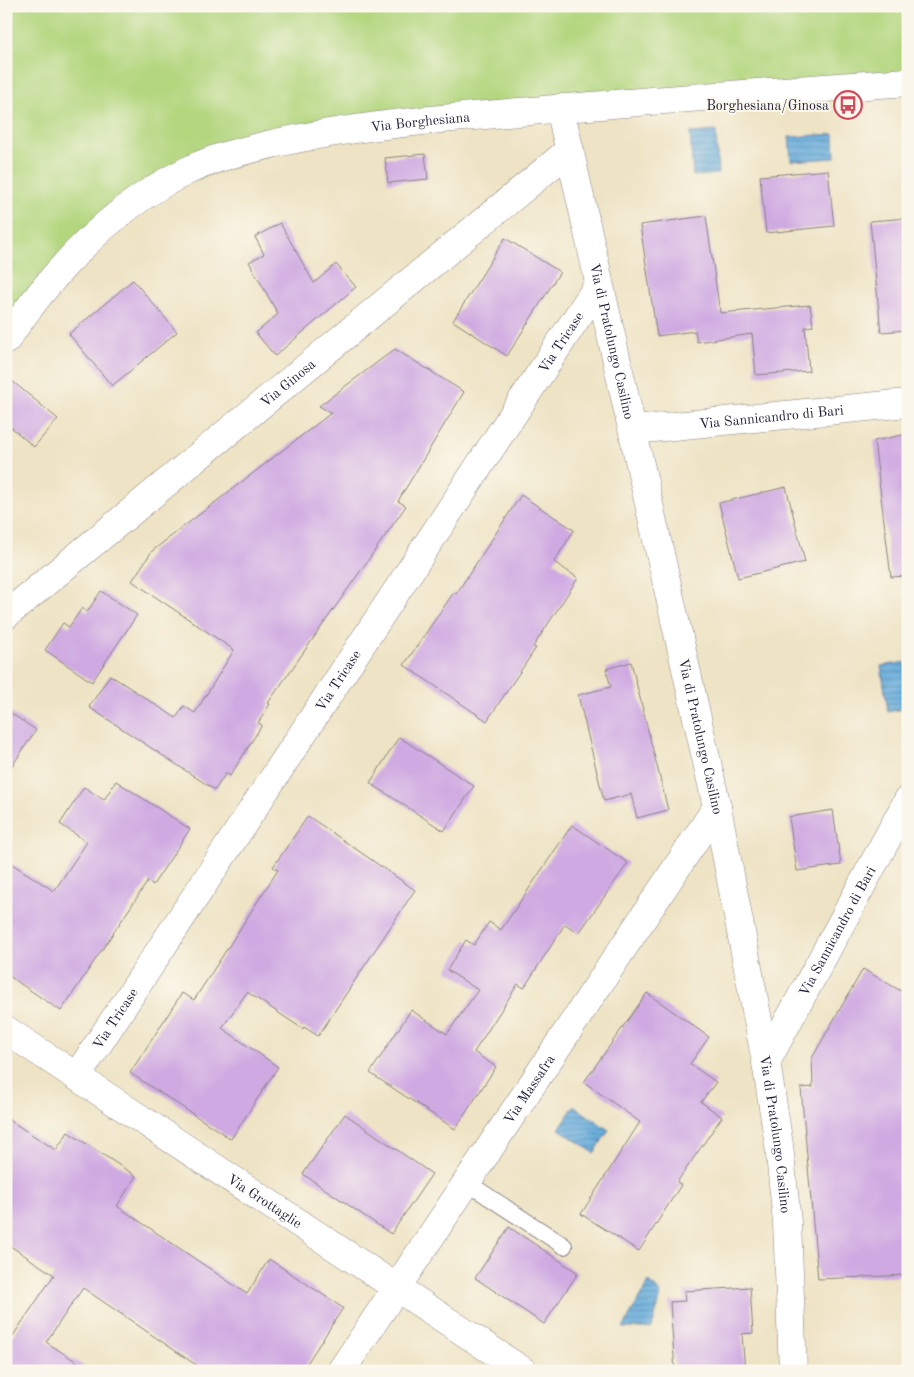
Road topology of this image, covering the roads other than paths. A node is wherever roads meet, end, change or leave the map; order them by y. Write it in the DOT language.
graph roads {
  1 [pos="908,82"];
  2 [pos="560,108"];
  3 [pos="570,150"];
  4 [pos="599,284"];
  5 [pos="6,340"];
  6 [pos="908,403"];
  7 [pos="633,430"];
  8 [pos="6,615"];
  9 [pos="908,800"];
  10 [pos="716,807"];
  11 [pos="6,1030"];
  12 [pos="766,1062"];
  13 [pos="76,1076"];
  14 [pos="466,1182"];
  15 [pos="564,1246"];
  16 [pos="397,1286"];
  17 [pos="341,1371"];
  18 [pos="523,1371"];
  19 [pos="793,1371"];
  1 -- 2 [label="street, Via Borghesiana"];
  2 -- 3 [label="street, Via di Pratolungo Casilino"];
  2 -- 5 [label="street, Via Borghesiana"];
  3 -- 4 [label="street, Via di Pratolungo Casilino"];
  3 -- 8 [label="street, Via Ginosa"];
  4 -- 7 [label="street, Via di Pratolungo Casilino"];
  4 -- 13 [label="street, Via Tricase"];
  6 -- 7 [label="street, Via Sannicandro di Bari"];
  7 -- 10 [label="street, Via di Pratolungo Casilino"];
  9 -- 12 [label="street, Via Sannicandro di Bari"];
  10 -- 12 [label="street, Via di Pratolungo Casilino"];
  10 -- 14 [label="street, Via Massafra"];
  11 -- 13 [label="street, Via Grottaglie"];
  12 -- 19 [label="street, Via di Pratolungo Casilino"];
  13 -- 16 [label="street, Via Grottaglie"];
  14 -- 15 [label="lane"];
  14 -- 16 [label="street, Via Massafra"];
  16 -- 17 [label="street, Via Massafra"];
  16 -- 18 [label="street, Via Grottaglie"];
}
